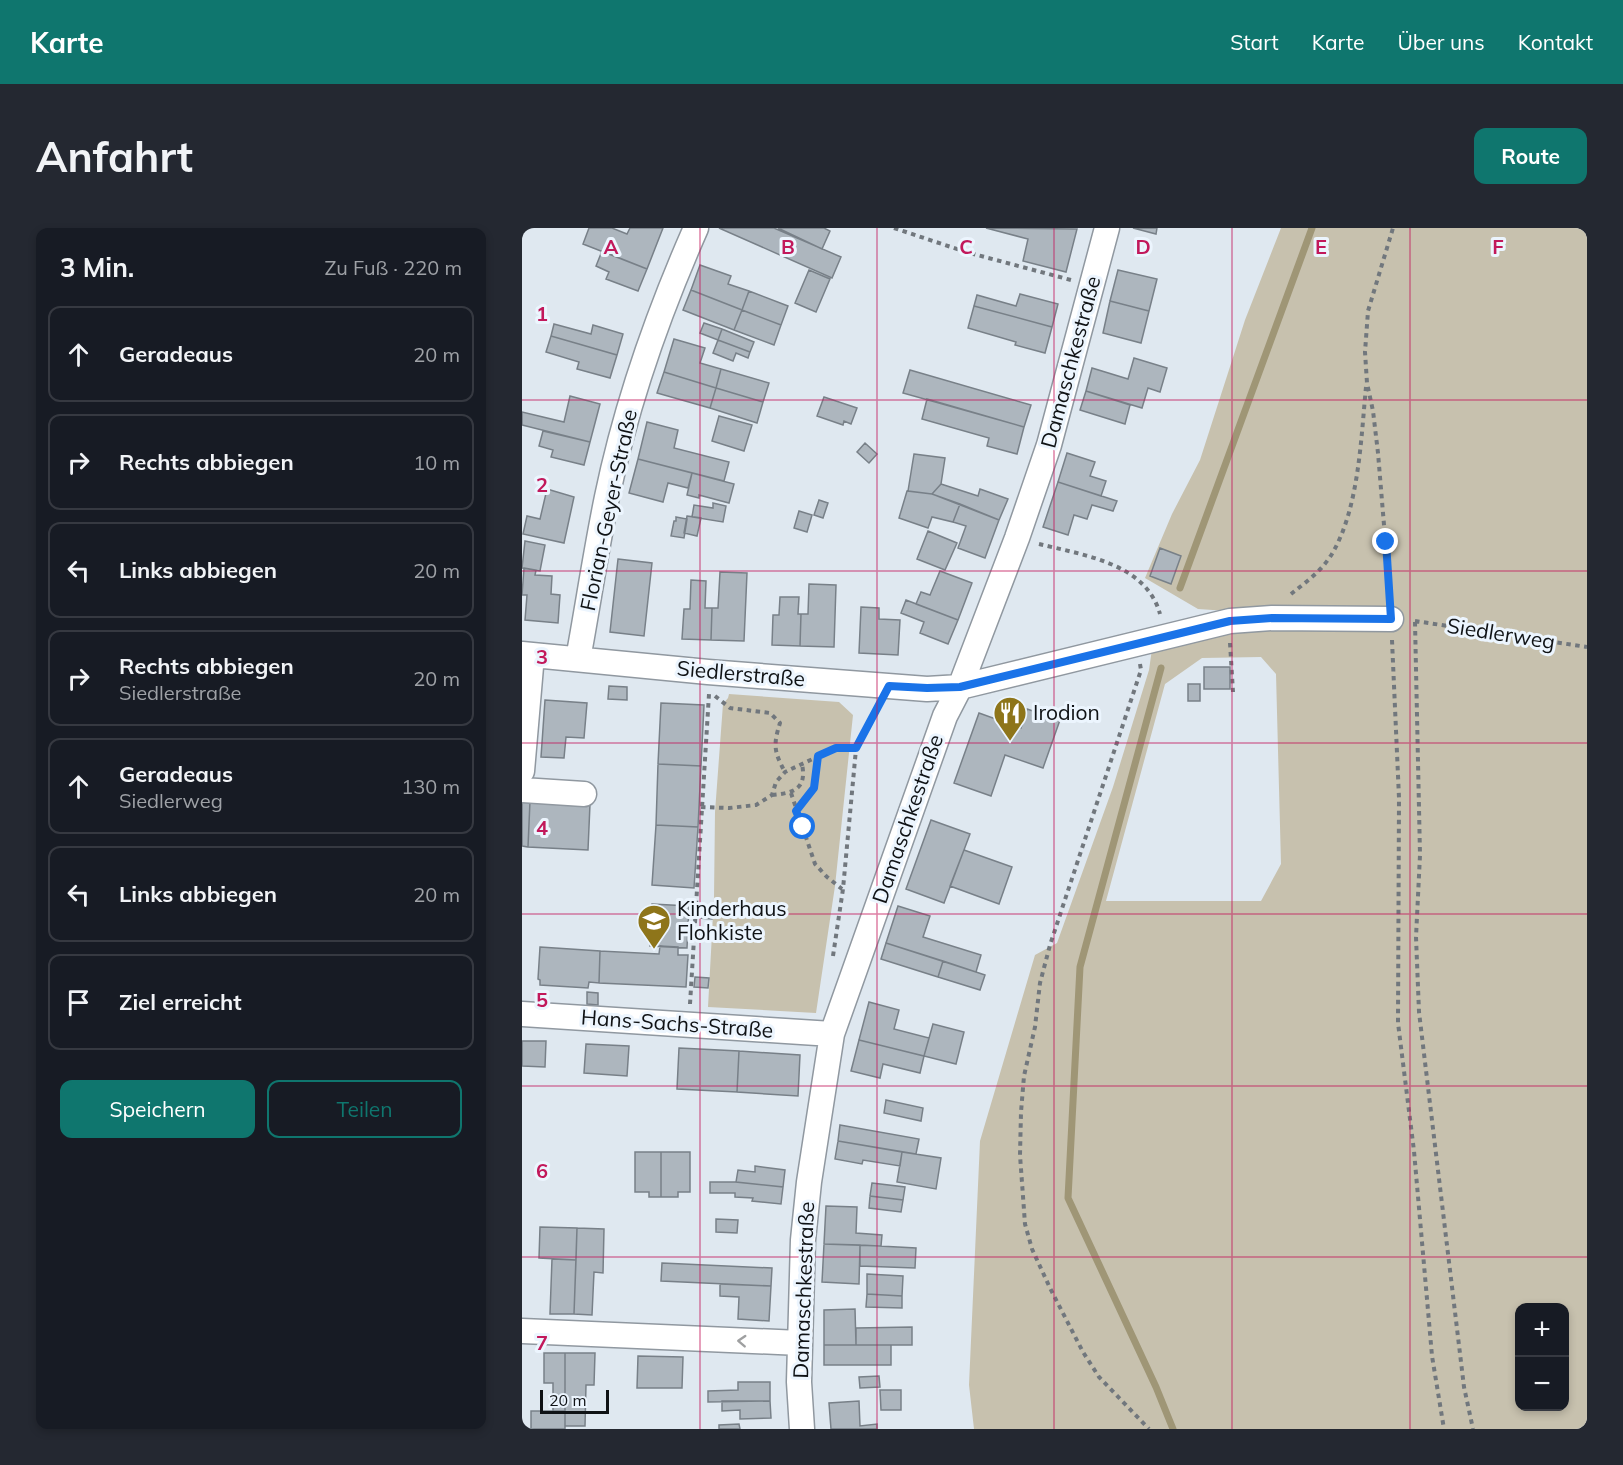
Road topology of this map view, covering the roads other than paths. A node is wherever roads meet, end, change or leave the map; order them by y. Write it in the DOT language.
graph roads {
  1 [pos="696,228"];
  2 [pos="1107,228"];
  3 [pos="1391,619"];
  4 [pos="527,654"];
  5 [pos="578,659"];
  6 [pos="960,687"];
  7 [pos="522,771"];
  8 [pos="522,790"];
  9 [pos="584,794"];
  10 [pos="522,1014"];
  11 [pos="832,1034"];
  12 [pos="522,1331"];
  13 [pos="800,1343"];
  14 [pos="802,1429"];
  1 -- 5 [label="street, Florian-Geyer-Straße"];
  2 -- 6 [label="street, Damaschkestraße"];
  3 -- 6 [label="street"];
  4 -- 5 [label="street, Siedlerstraße"];
  4 -- 7 [label="street"];
  5 -- 6 [label="street, Siedlerstraße"];
  6 -- 11 [label="street, Damaschkestraße"];
  8 -- 9 [label="street"];
  10 -- 11 [label="street, Hans-Sachs-Straße"];
  11 -- 13 [label="street, Damaschkestraße"];
  13 -- 12 [label="street, one-way"];
  13 -- 14 [label="street, Damaschkestraße"];
}
